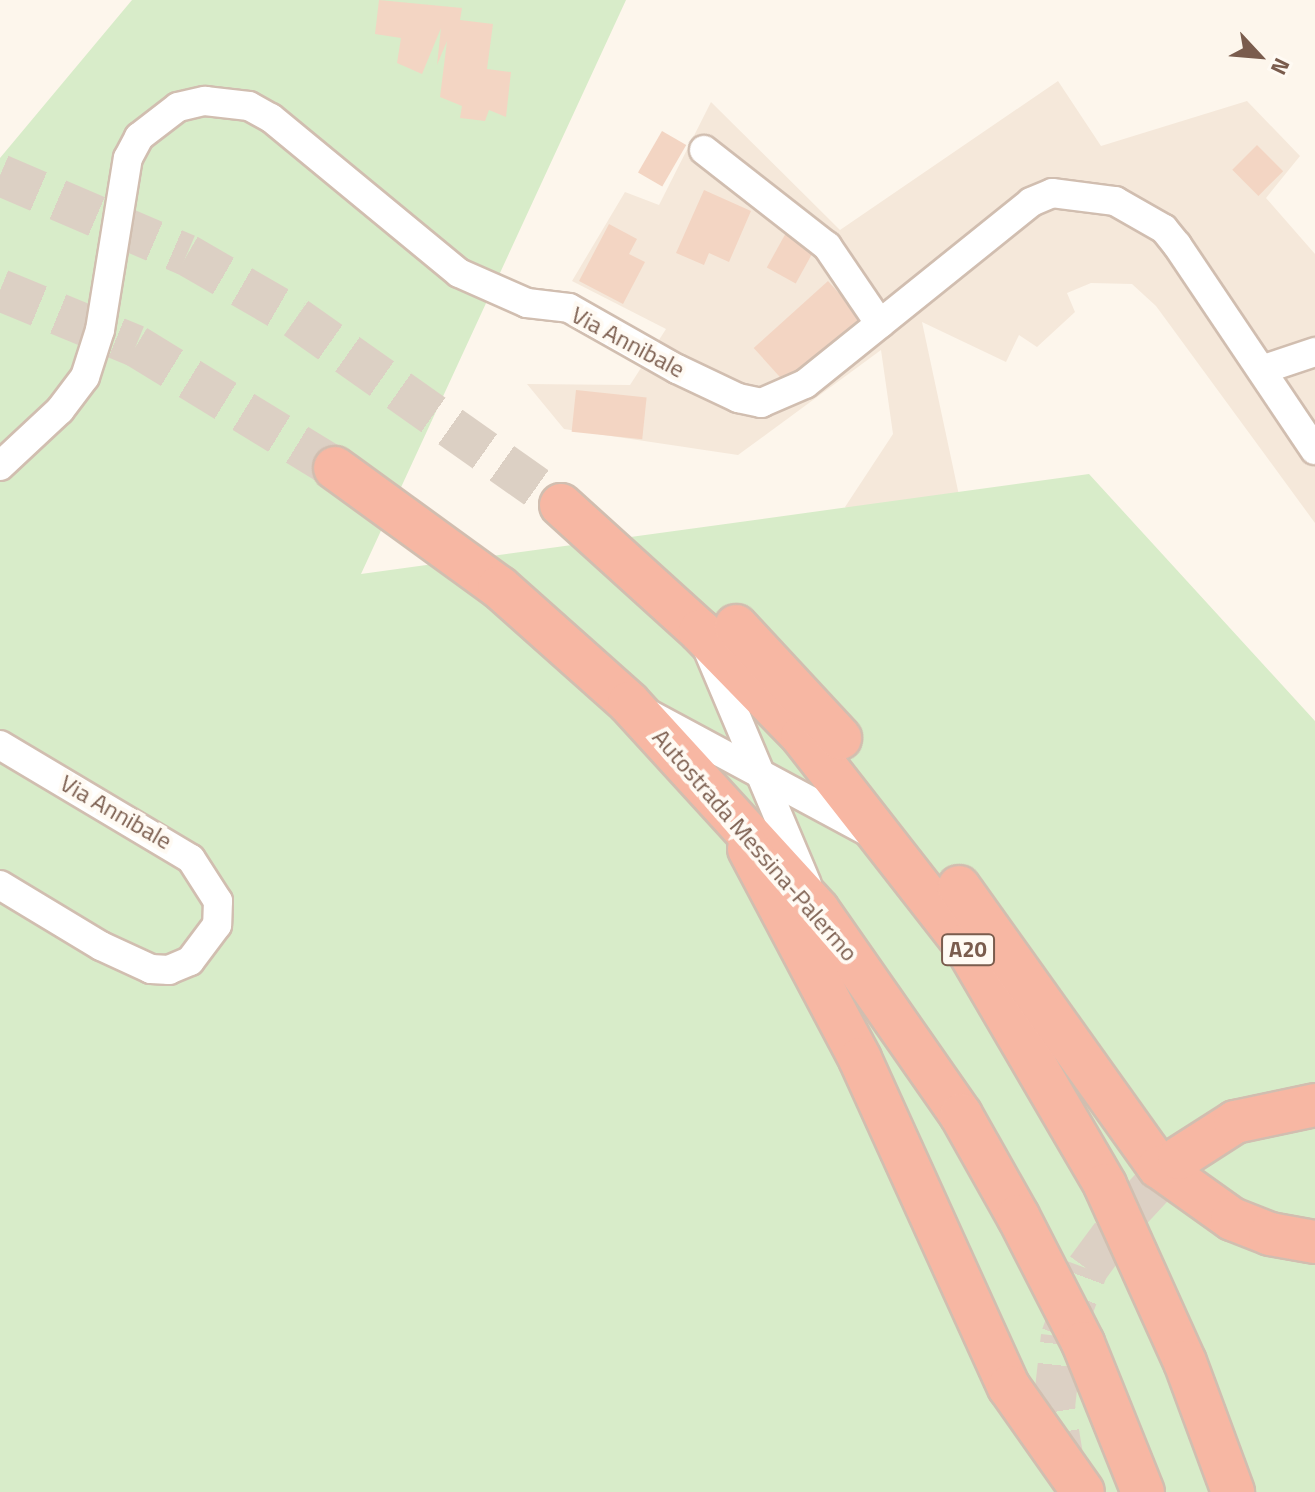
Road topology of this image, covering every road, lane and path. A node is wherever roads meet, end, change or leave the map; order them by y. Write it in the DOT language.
graph roads {
  1 [pos="704,150"];
  2 [pos="880,324"];
  3 [pos="1315,352"];
  4 [pos="1264,369"];
  5 [pos="1315,450"];
  6 [pos="0,466"];
  7 [pos="335,468"];
  8 [pos="700,631"];
  9 [pos="629,703"];
  10 [pos="0,745"];
  11 [pos="760,774"];
  12 [pos="732,812"];
  13 [pos="890,844"];
  14 [pos="0,885"];
  15 [pos="818,910"];
  16 [pos="1315,1105"];
  17 [pos="1179,1158"];
  18 [pos="1315,1242"];
  19 [pos="1083,1492"];
  20 [pos="1143,1492"];
  21 [pos="1233,1492"];
  1 -- 2 [label="street"];
  2 -- 4 [label="street, Via Annibale"];
  2 -- 6 [label="street, Via Annibale"];
  3 -- 4 [label="street"];
  4 -- 5 [label="street, Via Annibale"];
  7 -- 9 [label="highway, Autostrada Messina-Palermo"];
  8 -- 11 [label="street"];
  8 -- 13 [label="highway, A20"];
  8 -- 18 [label="highway, A20"];
  9 -- 11 [label="street"];
  9 -- 12 [label="highway, Autostrada Messina-Palermo"];
  10 -- 14 [label="street, Via Annibale"];
  11 -- 13 [label="street"];
  11 -- 15 [label="street"];
  12 -- 15 [label="highway, Autostrada Messina-Palermo"];
  12 -- 19 [label="highway"];
  13 -- 21 [label="highway, A20"];
  15 -- 20 [label="highway, Autostrada Messina-Palermo"];
  16 -- 17 [label="highway"];
}
